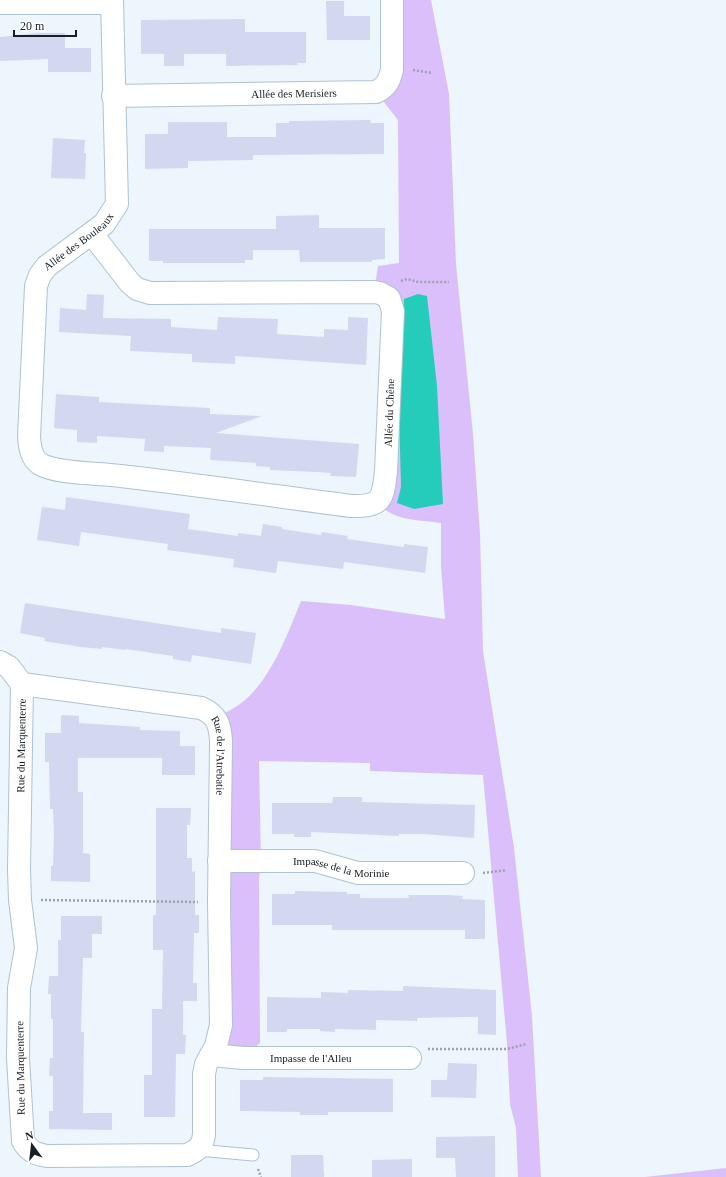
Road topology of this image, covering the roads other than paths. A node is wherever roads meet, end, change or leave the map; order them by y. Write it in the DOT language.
graph roads {
  1 [pos="392,0"];
  2 [pos="112,1"];
  3 [pos="0,3"];
  4 [pos="113,96"];
  5 [pos="92,234"];
  6 [pos="33,457"];
  7 [pos="0,662"];
  8 [pos="22,684"];
  9 [pos="219,861"];
  10 [pos="463,873"];
  11 [pos="211,1056"];
  12 [pos="9,1058"];
  13 [pos="410,1059"];
  14 [pos="198,1150"];
  15 [pos="253,1155"];
  1 -- 4 [label="street, Allée des Merisiers"];
  2 -- 3 [label="street"];
  2 -- 4 [label="street, Allée des Bouleaux"];
  4 -- 5 [label="street, Allée des Bouleaux"];
  5 -- 6 [label="street, Allée des Bouleaux"];
  5 -- 6 [label="street, Allée du Chêne"];
  7 -- 8 [label="street"];
  8 -- 9 [label="street, Rue de l'Atrebatie"];
  8 -- 12 [label="street, Rue du Marquenterre"];
  9 -- 10 [label="street, Impasse de la Morinie"];
  9 -- 11 [label="street, Rue de l'Atrebatie"];
  11 -- 13 [label="street, Impasse de l'Alleu"];
  11 -- 14 [label="street"];
  12 -- 14 [label="street, Rue du Marquenterre"];
  14 -- 15 [label="lane"];
}
